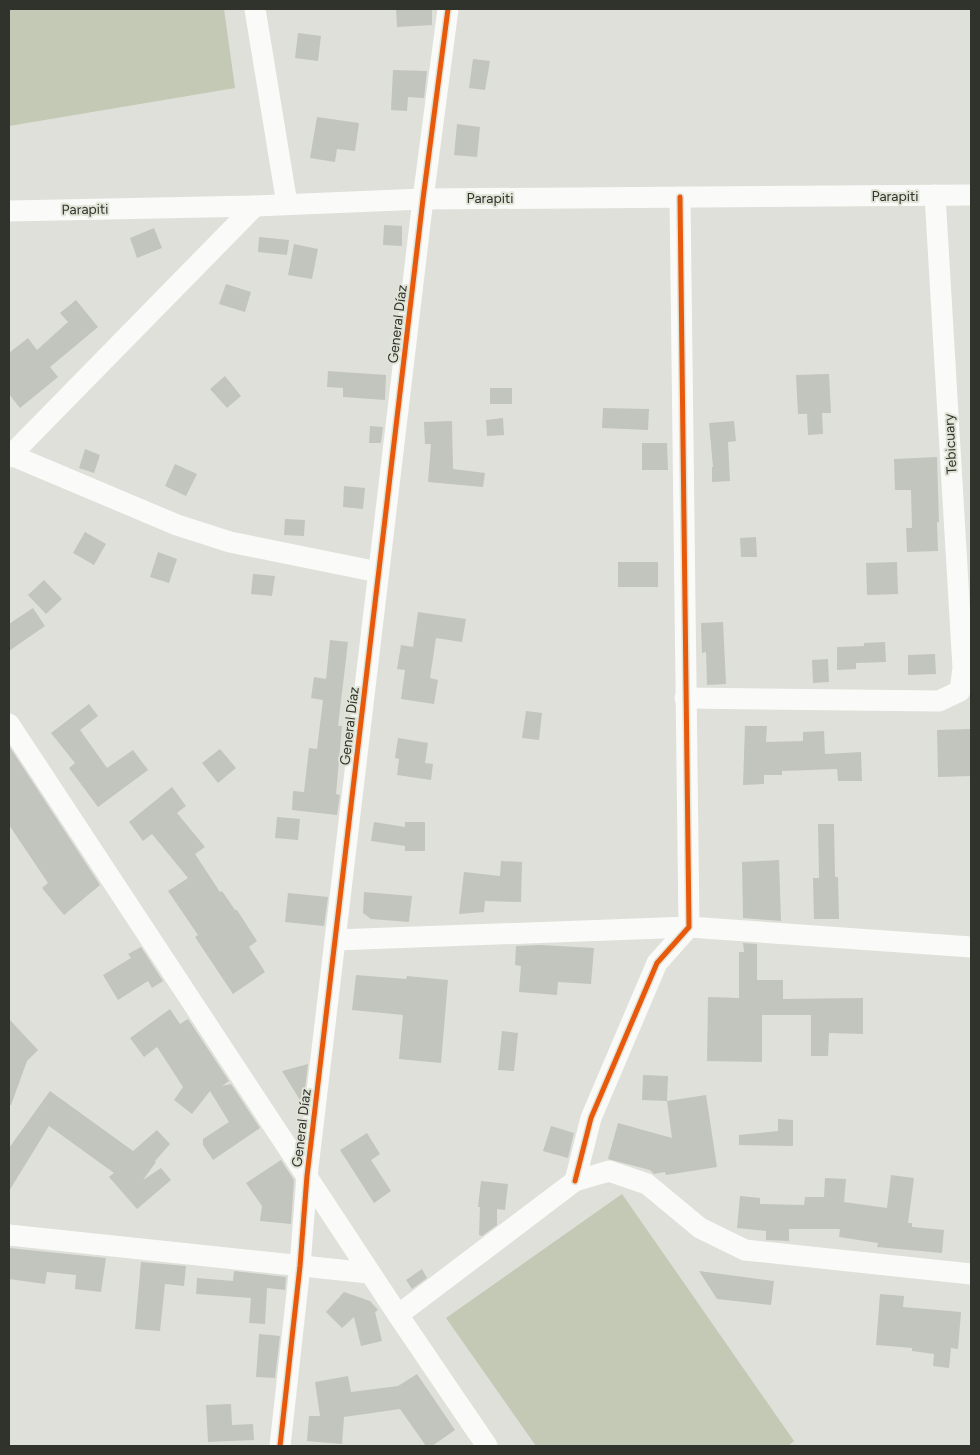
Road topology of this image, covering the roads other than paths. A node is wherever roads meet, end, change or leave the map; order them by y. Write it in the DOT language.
graph roads {
  1 [pos="255,9"];
  2 [pos="448,9"];
  3 [pos="971,195"];
  4 [pos="935,196"];
  5 [pos="680,197"];
  6 [pos="423,198"];
  7 [pos="286,204"];
  8 [pos="255,206"];
  9 [pos="9,211"];
  10 [pos="10,456"];
  11 [pos="378,572"];
  12 [pos="685,698"];
  13 [pos="9,724"];
  14 [pos="688,926"];
  15 [pos="335,940"];
  16 [pos="971,947"];
  17 [pos="307,1176"];
  18 [pos="575,1180"];
  19 [pos="9,1235"];
  20 [pos="300,1266"];
  21 [pos="369,1273"];
  22 [pos="971,1274"];
  23 [pos="398,1315"];
  24 [pos="280,1446"];
  25 [pos="487,1446"];
  1 -- 7 [label="street"];
  2 -- 6 [label="street, General Díaz"];
  3 -- 4 [label="street, Parapiti"];
  4 -- 5 [label="street, Parapiti"];
  4 -- 12 [label="street, Tebicuary"];
  5 -- 6 [label="street, Parapiti"];
  5 -- 12 [label="street"];
  6 -- 7 [label="street, Parapiti"];
  6 -- 11 [label="street, General Díaz"];
  7 -- 8 [label="street, Parapiti"];
  8 -- 9 [label="street, Parapiti"];
  8 -- 10 [label="street"];
  10 -- 11 [label="street"];
  11 -- 15 [label="street, General Díaz"];
  12 -- 14 [label="street"];
  13 -- 17 [label="street"];
  14 -- 15 [label="street"];
  14 -- 16 [label="street"];
  14 -- 18 [label="street"];
  15 -- 17 [label="street, General Díaz"];
  17 -- 20 [label="street, General Díaz"];
  17 -- 21 [label="street"];
  18 -- 22 [label="street"];
  18 -- 23 [label="street"];
  19 -- 20 [label="street"];
  20 -- 21 [label="street"];
  20 -- 24 [label="street, General Díaz"];
  21 -- 23 [label="street"];
  23 -- 25 [label="street"];
}
